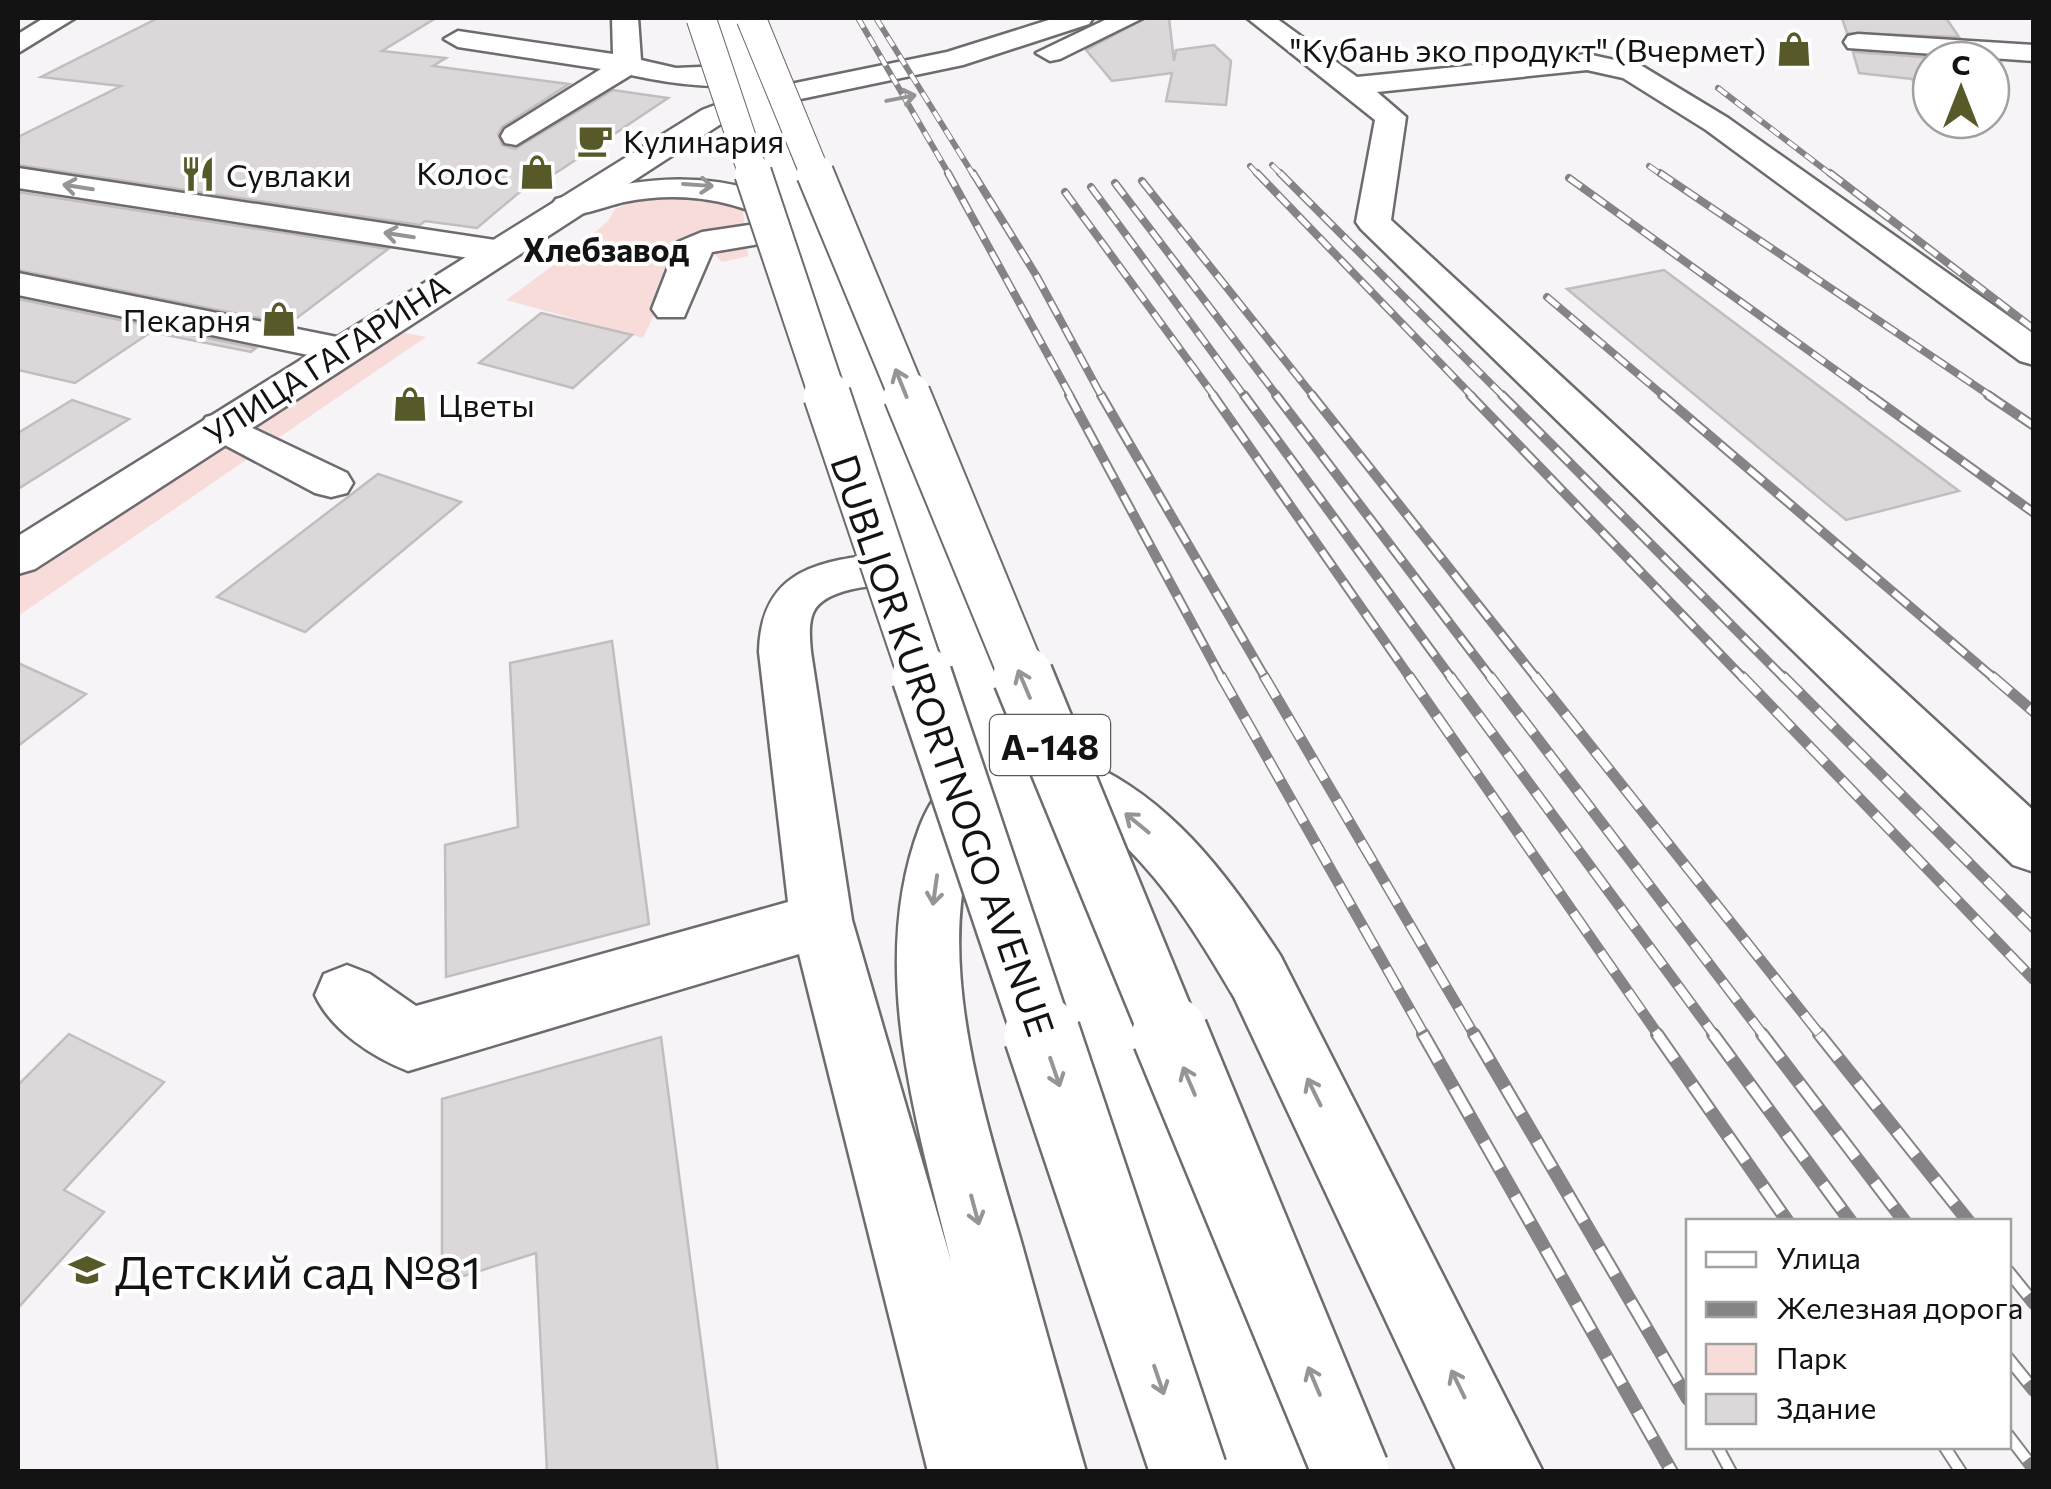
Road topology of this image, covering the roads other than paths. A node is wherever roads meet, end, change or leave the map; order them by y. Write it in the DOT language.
graph roads {
  1 [pos="62,18"];
  2 [pos="624,18"];
  3 [pos="701,18"];
  4 [pos="728,18"];
  5 [pos="751,18"];
  6 [pos="1080,18"];
  7 [pos="1130,18"];
  8 [pos="1260,18"];
  9 [pos="458,39"];
  10 [pos="1858,42"];
  11 [pos="18,45"];
  12 [pos="2034,53"];
  13 [pos="627,65"];
  14 [pos="1355,86"];
  15 [pos="756,100"];
  16 [pos="516,136"];
  17 [pos="18,178"];
  18 [pos="568,206"];
  19 [pos="800,222"];
  20 [pos="495,250"];
  21 [pos="18,284"];
  22 [pos="671,308"];
  23 [pos="342,350"];
  24 [pos="2034,353"];
  25 [pos="221,426"];
  26 [pos="331,482"];
  27 [pos="18,558"];
  28 [pos="933,563"];
  29 [pos="995,738"];
  30 [pos="2034,848"];
  31 [pos="821,920"];
  32 [pos="348,994"];
  33 [pos="970,1472"];
  34 [pos="1044,1472"];
  35 [pos="1190,1472"];
  36 [pos="1266,1472"];
  37 [pos="1351,1472"];
  38 [pos="1500,1472"];
  1 -- 11 [label="main road"];
  2 -- 13 [label="main road"];
  3 -- 35 [label="main road, DUBLJOR KURORTNOGO AVENUE / А-148, one-way, bridge"];
  4 -- 15 [label="main road"];
  37 -- 5 [label="main road, А-148, one-way, bridge"];
  6 -- 15 [label="main road"];
  15 -- 7 [label="main road, one-way"];
  8 -- 14 [label="main road"];
  9 -- 13 [label="main road"];
  10 -- 12 [label="main road"];
  13 -- 15 [label="main road"];
  13 -- 16 [label="main road"];
  14 -- 24 [label="main road"];
  14 -- 30 [label="main road"];
  15 -- 18 [label="main road, УЛИЦА ГАГАРИНА"];
  15 -- 19 [label="main road"];
  20 -- 17 [label="main road, one-way"];
  18 -- 19 [label="main road, one-way"];
  18 -- 20 [label="main road, УЛИЦА ГАГАРИНА"];
  19 -- 22 [label="main road"];
  19 -- 28 [label="main road"];
  20 -- 23 [label="main road, УЛИЦА ГАГАРИНА"];
  21 -- 23 [label="main road"];
  23 -- 25 [label="main road, УЛИЦА ГАГАРИНА"];
  25 -- 26 [label="main road"];
  25 -- 27 [label="main road, УЛИЦА ГАГАРИНА"];
  28 -- 29 [label="main road"];
  28 -- 31 [label="main road"];
  29 -- 34 [label="main road, А-148, one-way"];
  29 -- 36 [label="main road"];
  38 -- 29 [label="main road, А-148, one-way"];
  31 -- 32 [label="main road"];
  31 -- 33 [label="main road"];
}
